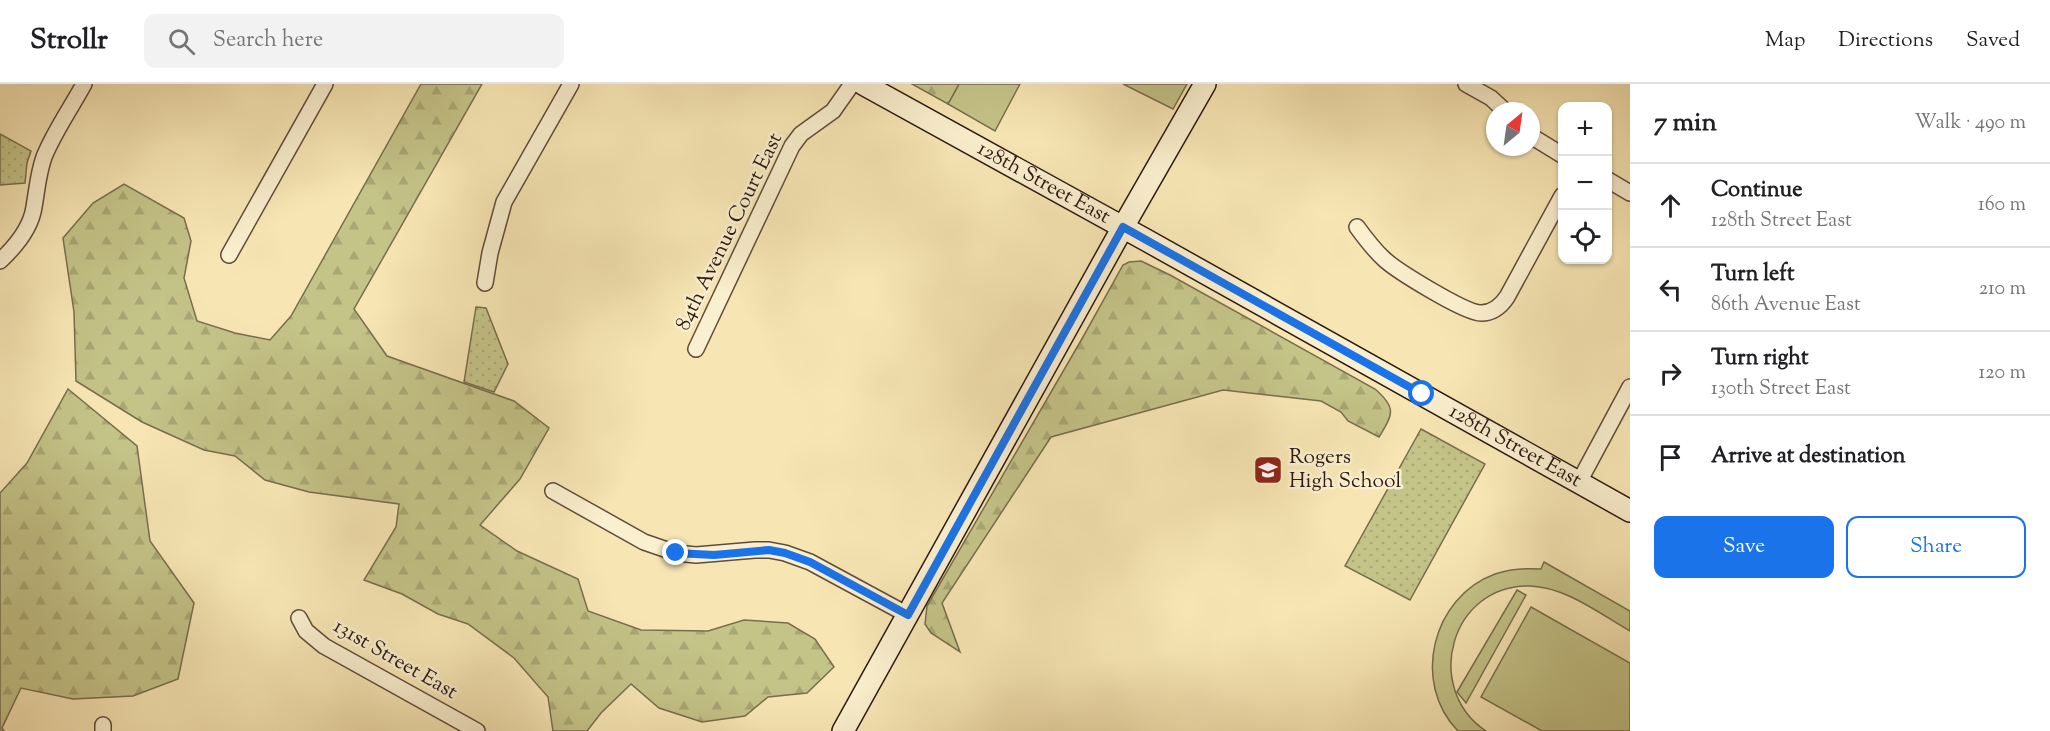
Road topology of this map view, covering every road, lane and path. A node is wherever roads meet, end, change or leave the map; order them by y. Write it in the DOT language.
graph roads {
  1 [pos="84,84"];
  2 [pos="325,84"];
  3 [pos="571,84"];
  4 [pos="852,84"];
  5 [pos="863,84"];
  6 [pos="1205,84"];
  7 [pos="1466,84"];
  8 [pos="1495,102"];
  9 [pos="1540,141"];
  10 [pos="1558,152"];
  11 [pos="1612,182"];
  12 [pos="1630,193"];
  13 [pos="1558,205"];
  14 [pos="1357,226"];
  15 [pos="1123,227"];
  16 [pos="229,255"];
  17 [pos="0,261"];
  18 [pos="485,283"];
  19 [pos="696,349"];
  20 [pos="1630,387"];
  21 [pos="1579,482"];
  22 [pos="553,492"];
  23 [pos="1630,511"];
  24 [pos="908,615"];
  25 [pos="299,618"];
  26 [pos="477,731"];
  27 [pos="843,731"];
  1 -- 17 [label="street"];
  2 -- 16 [label="street"];
  3 -- 18 [label="street"];
  4 -- 19 [label="street, 84th Avenue Court East"];
  5 -- 15 [label="street, 128th Street East"];
  6 -- 15 [label="street"];
  7 -- 8 [label="street"];
  9 -- 10 [label="street"];
  11 -- 12 [label="street"];
  13 -- 14 [label="street"];
  15 -- 21 [label="street, 128th Street East"];
  15 -- 24 [label="street"];
  20 -- 21 [label="street"];
  21 -- 23 [label="street, 128th Street East"];
  22 -- 24 [label="street"];
  24 -- 27 [label="street"];
  25 -- 26 [label="street, 131st Street East"];
}
